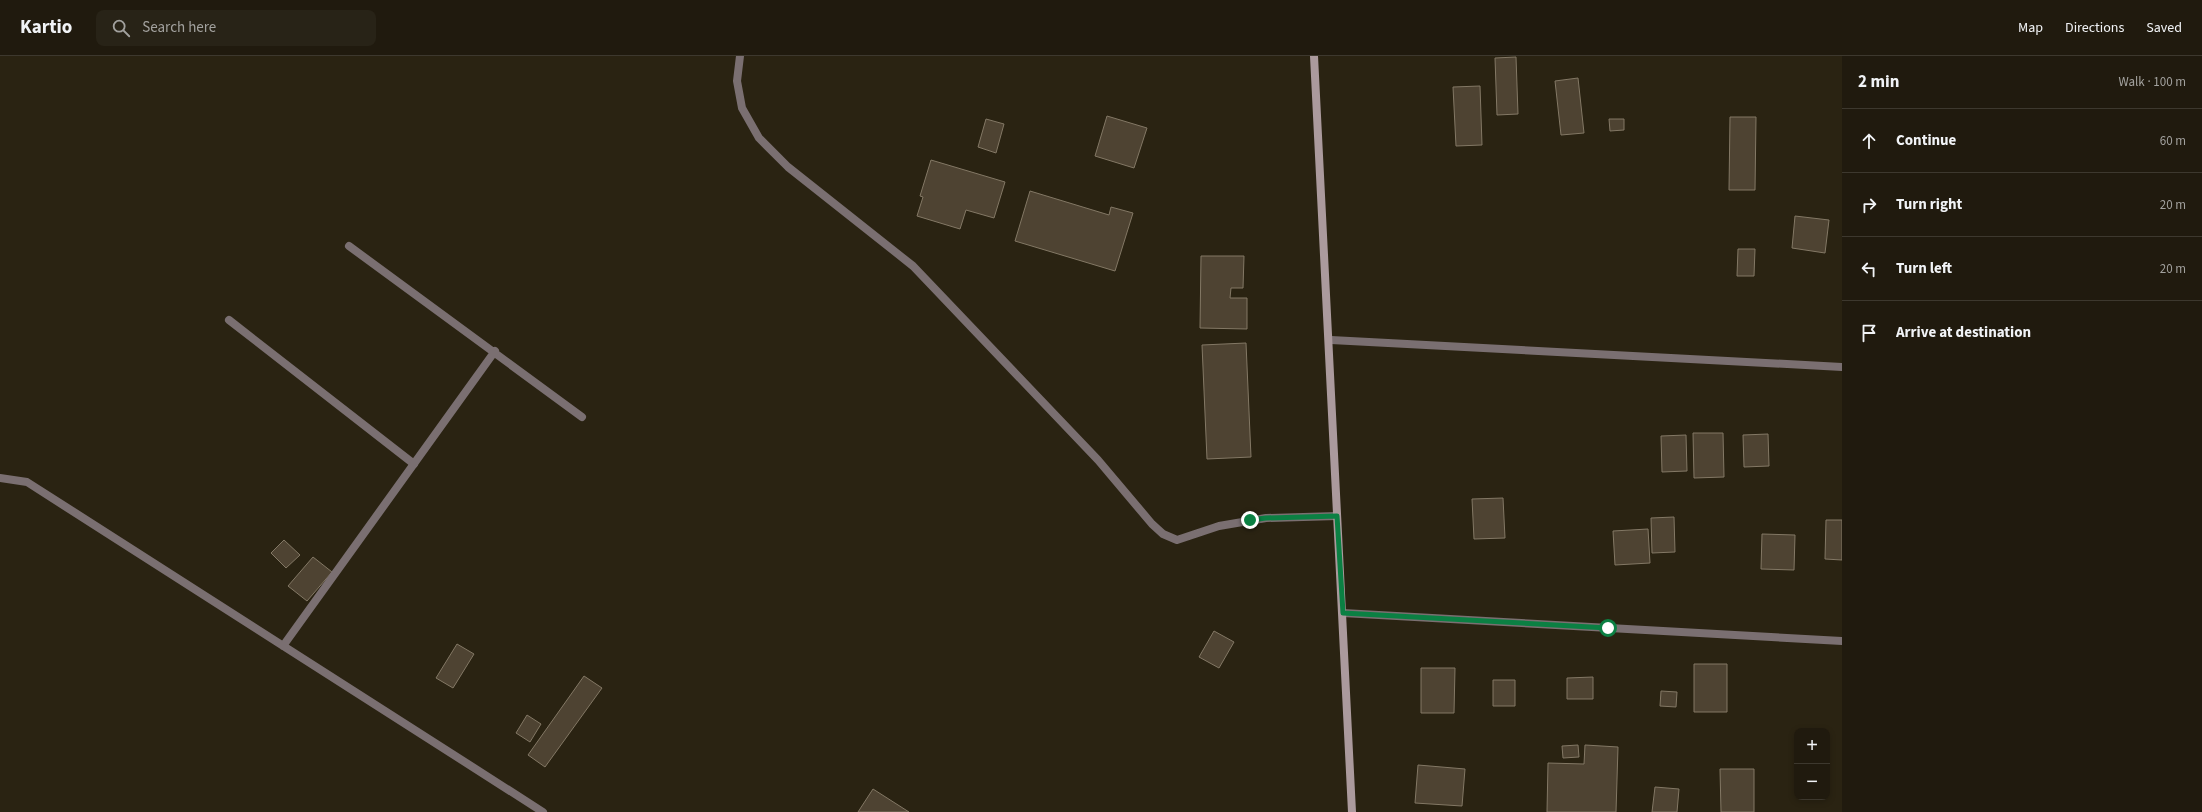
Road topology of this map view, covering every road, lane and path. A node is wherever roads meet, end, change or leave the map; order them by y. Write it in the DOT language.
graph roads {
  1 [pos="740,56"];
  2 [pos="1314,56"];
  3 [pos="349,246"];
  4 [pos="229,320"];
  5 [pos="1331,340"];
  6 [pos="494,351"];
  7 [pos="1842,367"];
  8 [pos="582,417"];
  9 [pos="414,464"];
  10 [pos="0,478"];
  11 [pos="1337,516"];
  12 [pos="1343,613"];
  13 [pos="1842,641"];
  14 [pos="283,646"];
  15 [pos="543,812"];
  16 [pos="1352,812"];
  1 -- 11 [label="street"];
  2 -- 5 [label="street"];
  3 -- 6 [label="street"];
  4 -- 9 [label="street"];
  5 -- 7 [label="street"];
  5 -- 11 [label="street"];
  6 -- 8 [label="street"];
  6 -- 9 [label="street"];
  9 -- 14 [label="street"];
  10 -- 14 [label="street"];
  11 -- 12 [label="street"];
  12 -- 13 [label="street"];
  12 -- 16 [label="street"];
  14 -- 15 [label="street"];
}
